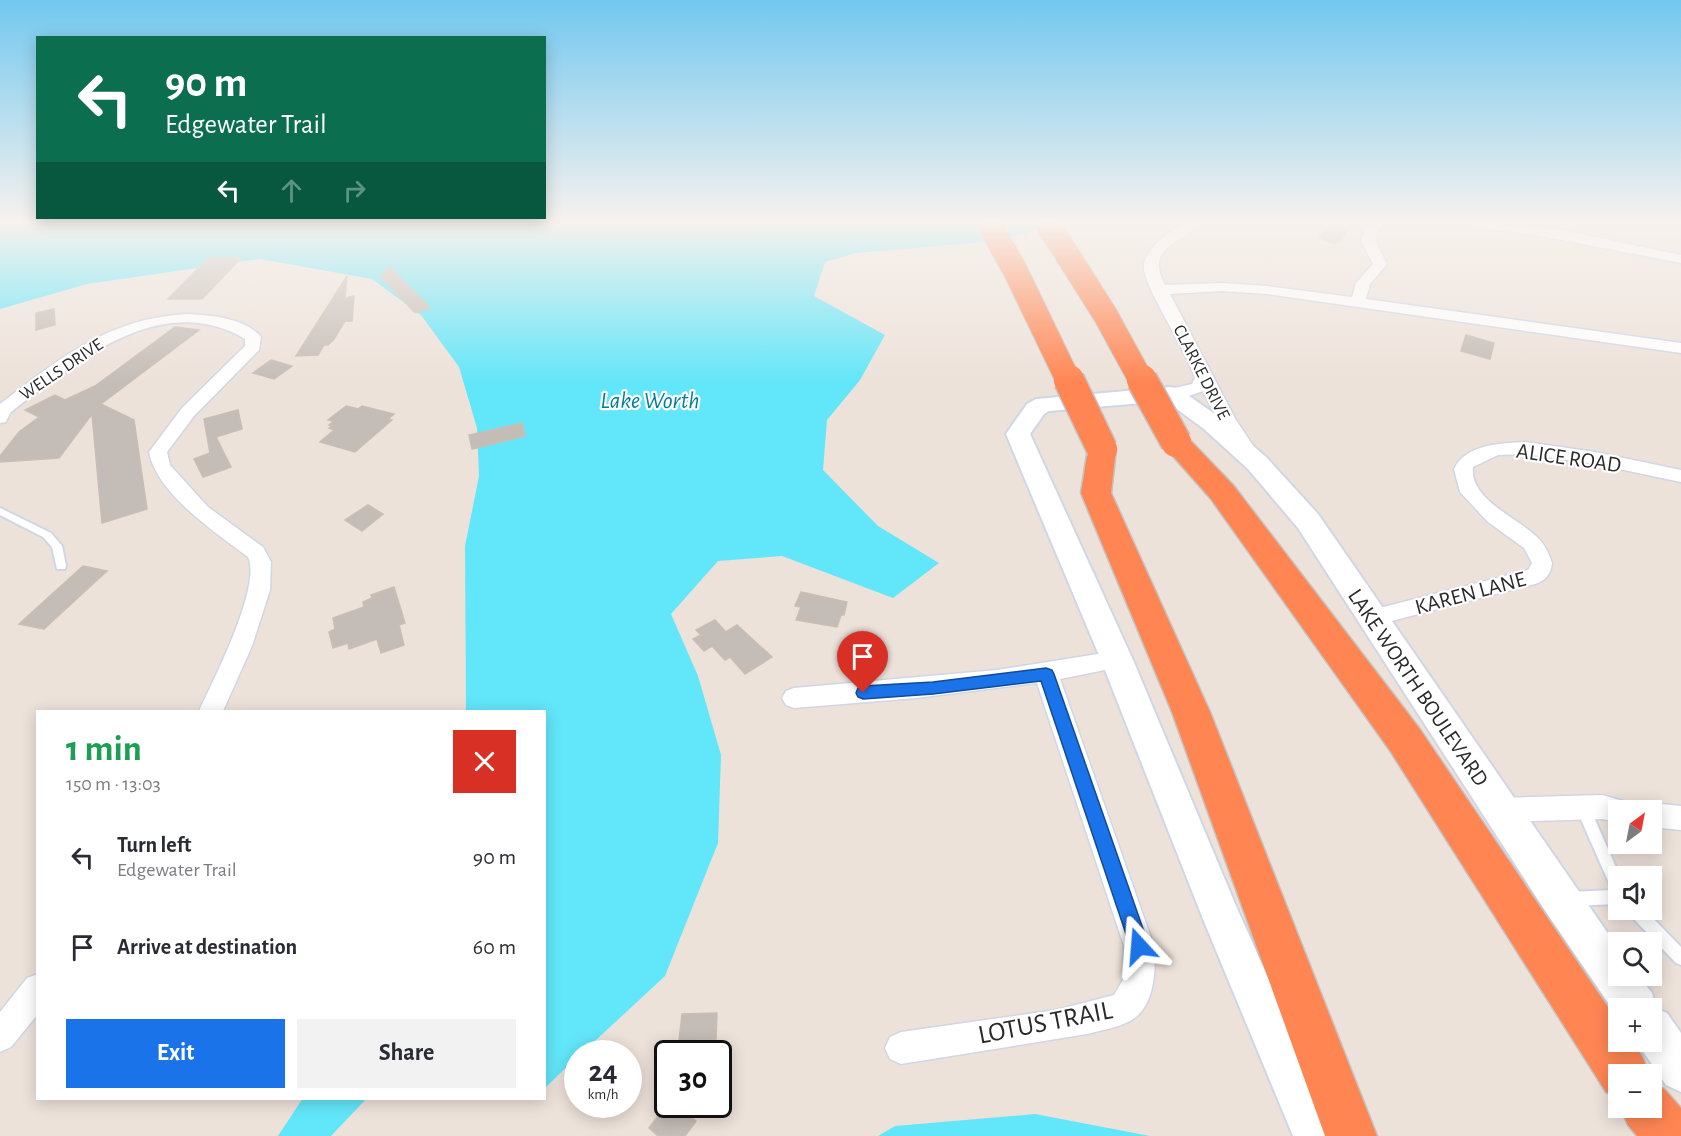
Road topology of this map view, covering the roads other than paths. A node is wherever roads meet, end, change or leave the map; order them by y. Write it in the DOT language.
graph roads {
  1 [pos="1018,277"];
  2 [pos="1081,277"];
  3 [pos="1153,277"];
  4 [pos="1369,277"];
  5 [pos="1159,290"];
  6 [pos="1358,302"];
  7 [pos="1681,348"];
  8 [pos="1201,370"];
  9 [pos="1171,394"];
  10 [pos="0,418"];
  11 [pos="1257,463"];
  12 [pos="1463,469"];
  13 [pos="1681,476"];
  14 [pos="0,511"];
  15 [pos="61,566"];
  16 [pos="1372,618"];
  17 [pos="1117,660"];
  18 [pos="1046,674"];
  19 [pos="794,698"];
  20 [pos="211,710"];
  21 [pos="1583,808"];
  22 [pos="1608,808"];
  23 [pos="1501,810"];
  24 [pos="1662,816"];
  25 [pos="1681,818"];
  26 [pos="1609,866"];
  27 [pos="1608,897"];
  28 [pos="1560,899"];
  29 [pos="1645,920"];
  30 [pos="1681,958"];
  31 [pos="36,991"];
  32 [pos="1630,998"];
  33 [pos="0,1036"];
  34 [pos="1662,1042"];
  35 [pos="902,1048"];
  36 [pos="1617,1064"];
  37 [pos="1681,1070"];
  38 [pos="1655,1118"];
  39 [pos="1316,1136"];
  40 [pos="1351,1136"];
  41 [pos="1671,1136"];
  1 -- 40 [label="highway, bridge"];
  2 -- 36 [label="highway, bridge"];
  3 -- 5 [label="street, CLARKE DRIVE"];
  4 -- 6 [label="street"];
  5 -- 6 [label="street"];
  5 -- 8 [label="street, CLARKE DRIVE"];
  6 -- 7 [label="street"];
  8 -- 9 [label="street"];
  8 -- 11 [label="street, CLARKE DRIVE"];
  9 -- 11 [label="main road, LAKE WORTH BOULEVARD"];
  9 -- 17 [label="main road"];
  10 -- 20 [label="street, WELLS DRIVE"];
  11 -- 16 [label="main road, LAKE WORTH BOULEVARD"];
  12 -- 13 [label="street, ALICE ROAD"];
  12 -- 16 [label="street, KAREN LANE"];
  14 -- 15 [label="lane"];
  16 -- 23 [label="main road, LAKE WORTH BOULEVARD"];
  17 -- 18 [label="street"];
  17 -- 39 [label="main road"];
  18 -- 19 [label="street"];
  18 -- 35 [label="street, LOTUS TRAIL"];
  21 -- 22 [label="street"];
  21 -- 23 [label="street"];
  21 -- 26 [label="lane"];
  23 -- 28 [label="main road, LAKE WORTH BOULEVARD"];
  24 -- 25 [label="street"];
  27 -- 28 [label="lane"];
  28 -- 32 [label="main road, LAKE WORTH BOULEVARD"];
  29 -- 30 [label="lane"];
  31 -- 33 [label="street"];
  34 -- 37 [label="main road"];
  38 -- 41 [label="highway"];
}
